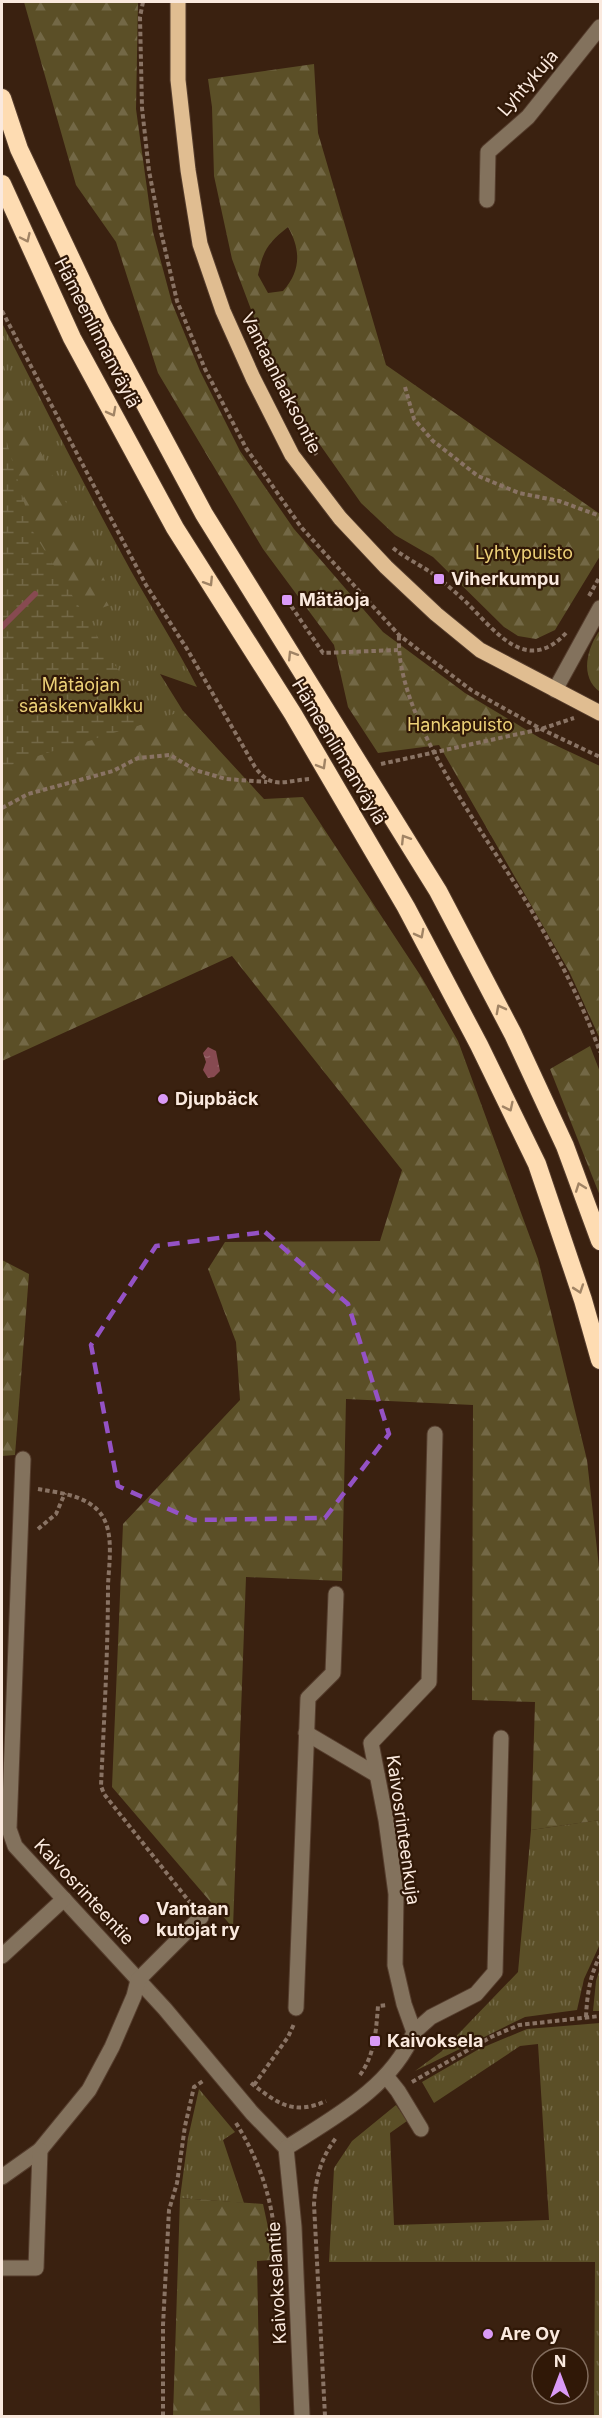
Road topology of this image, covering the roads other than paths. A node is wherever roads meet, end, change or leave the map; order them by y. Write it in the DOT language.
graph roads {
  1 [pos="178,2"];
  2 [pos="600,27"];
  3 [pos="2,98"];
  4 [pos="2,184"];
  5 [pos="487,200"];
  6 [pos="600,608"];
  7 [pos="555,690"];
  8 [pos="600,713"];
  9 [pos="600,1241"];
  10 [pos="600,1360"];
  11 [pos="435,1434"];
  12 [pos="23,1459"];
  13 [pos="336,1594"];
  14 [pos="306,1732"];
  15 [pos="501,1738"];
  16 [pos="377,1775"];
  17 [pos="64,1899"];
  18 [pos="201,1917"];
  19 [pos="2,1956"];
  20 [pos="138,1980"];
  21 [pos="296,2008"];
  22 [pos="414,2032"];
  23 [pos="386,2076"];
  24 [pos="422,2129"];
  25 [pos="286,2148"];
  26 [pos="40,2150"];
  27 [pos="2,2177"];
  28 [pos="2,2268"];
  29 [pos="302,2416"];
  1 -- 7 [label="main road, Vantaanlaaksontie"];
  2 -- 5 [label="street, Lyhtykuja"];
  9 -- 3 [label="highway, Hämeenlinnanväylä, one-way"];
  4 -- 10 [label="highway, Hämeenlinnanväylä, one-way"];
  6 -- 7 [label="street"];
  7 -- 8 [label="main road, Vantaanlaaksontie"];
  11 -- 16 [label="street, Kaivosrinteenkuja"];
  12 -- 17 [label="street, Kaivosrinteentie"];
  13 -- 14 [label="street"];
  14 -- 16 [label="street"];
  14 -- 21 [label="street"];
  15 -- 22 [label="street"];
  16 -- 22 [label="street, Kaivosrinteenkuja"];
  17 -- 19 [label="street"];
  17 -- 20 [label="street, Kaivosrinteentie"];
  18 -- 20 [label="street"];
  20 -- 25 [label="street, Kaivosrinteentie"];
  20 -- 26 [label="street"];
  22 -- 23 [label="street"];
  23 -- 24 [label="street"];
  23 -- 25 [label="street"];
  25 -- 29 [label="street, Kaivokselantie"];
  26 -- 27 [label="street"];
  26 -- 28 [label="street"];
}
